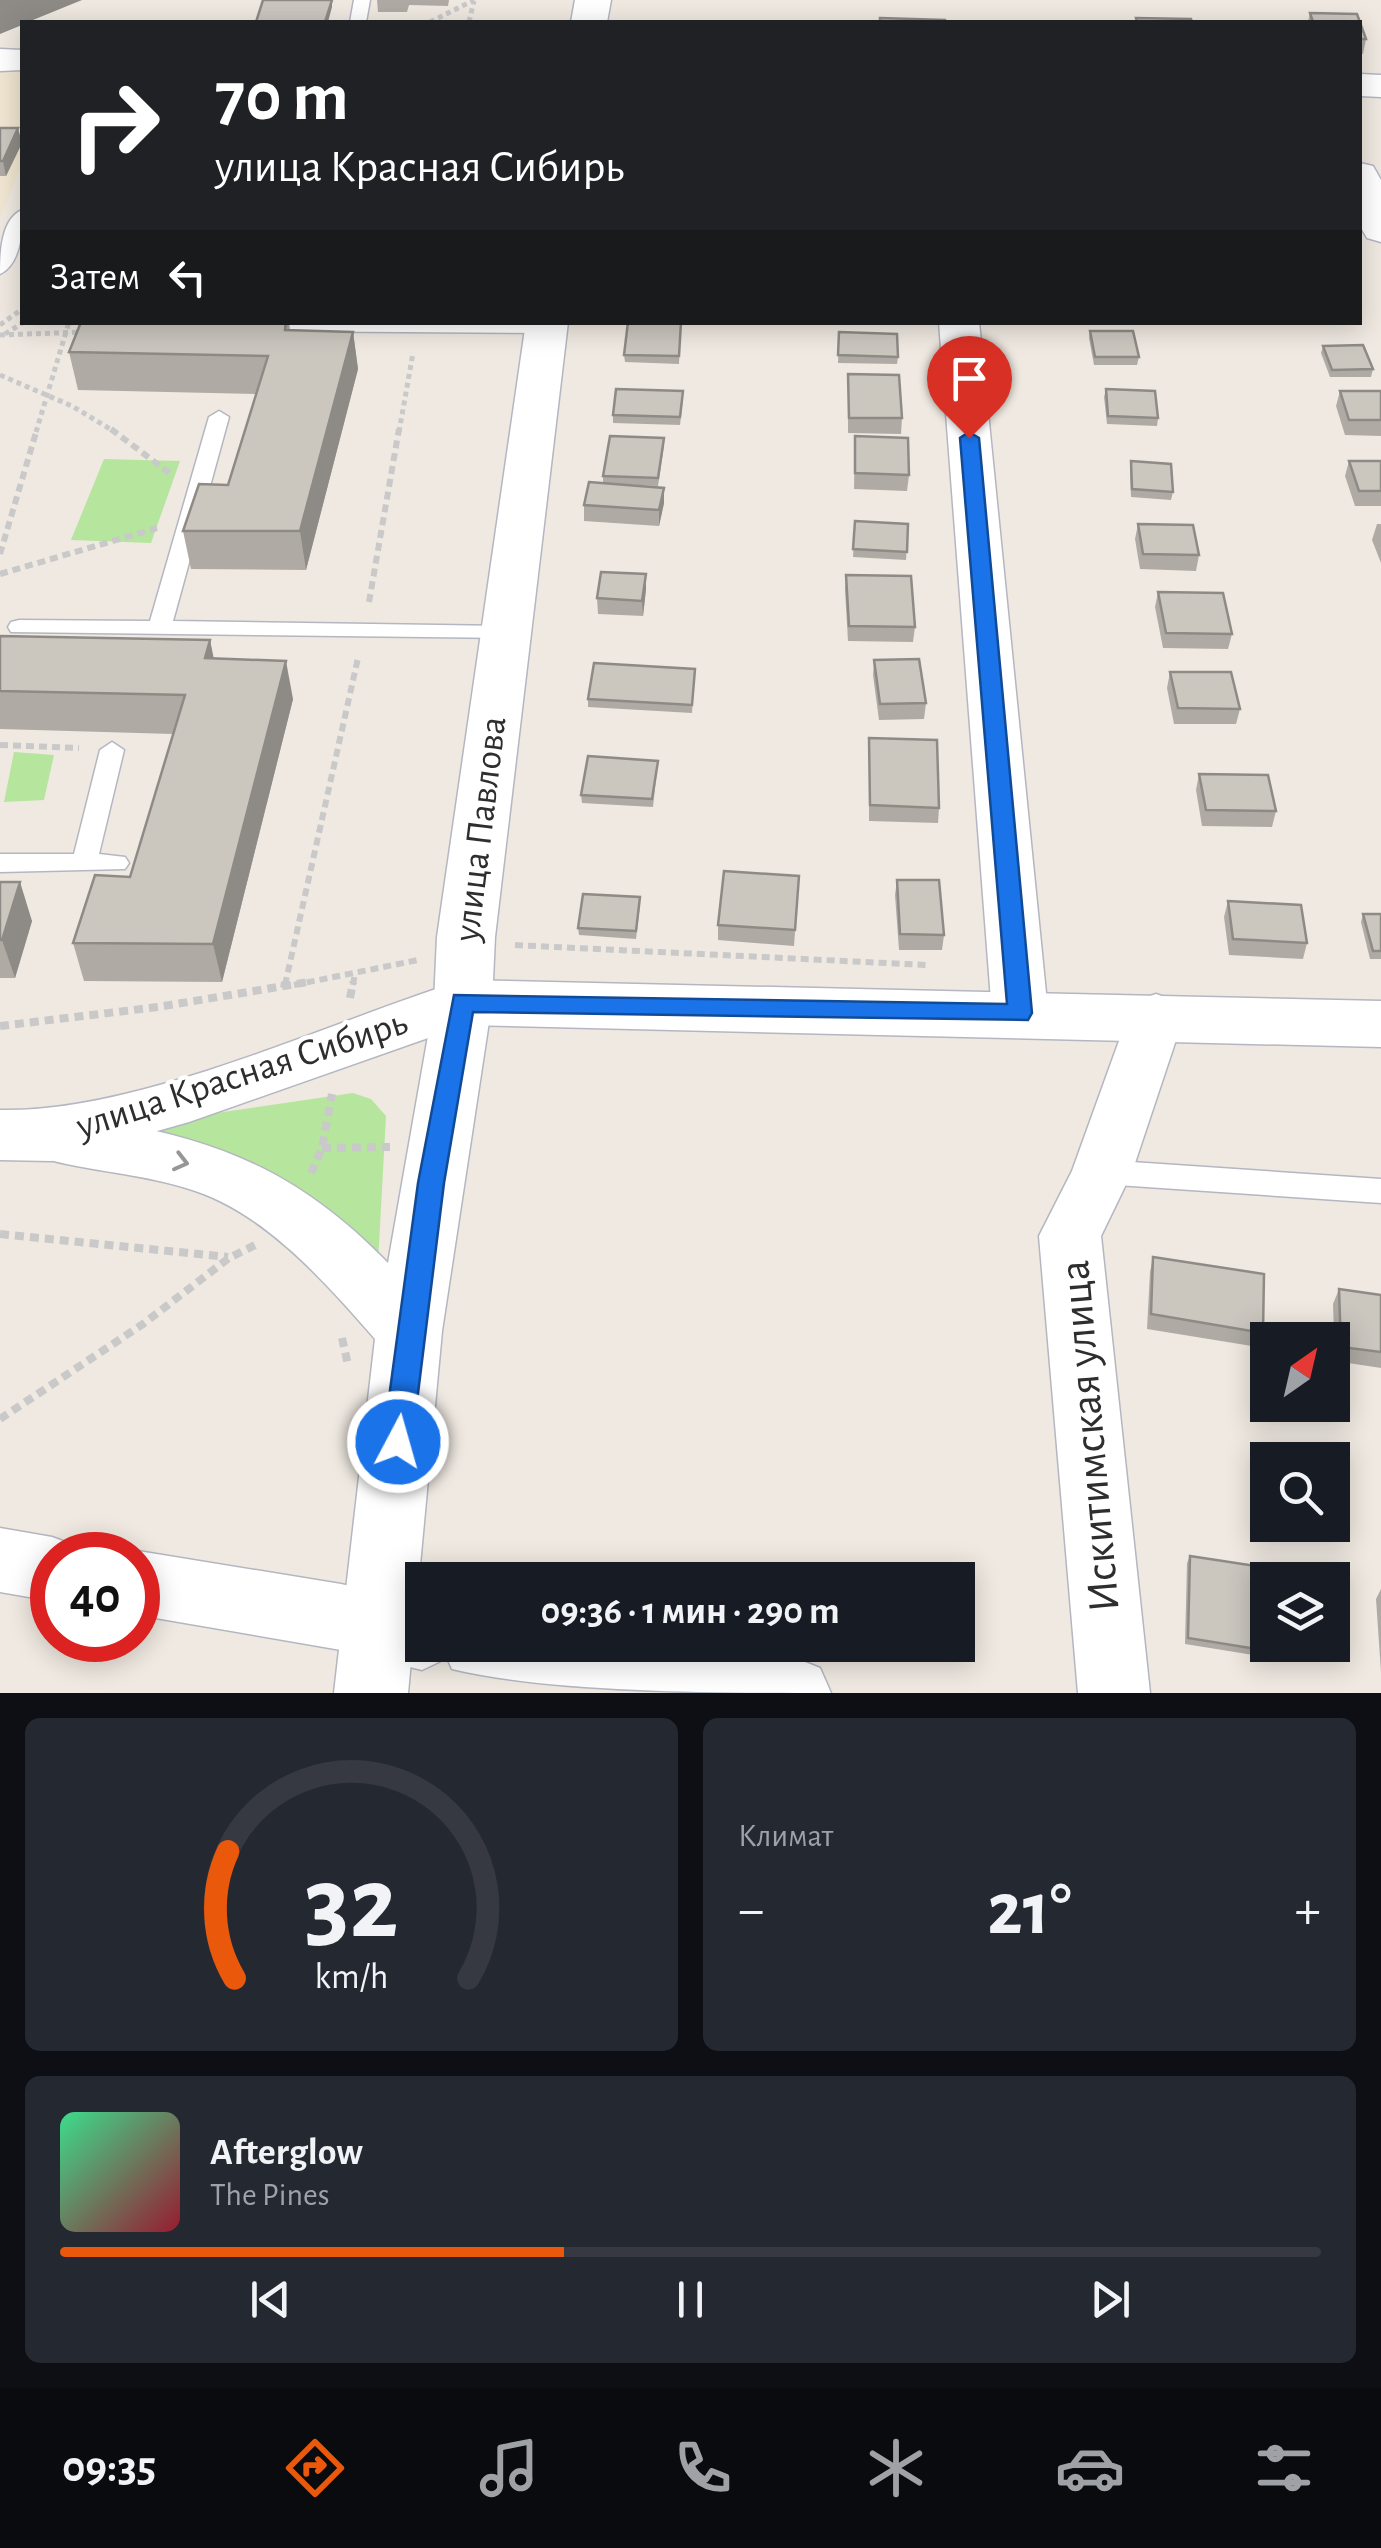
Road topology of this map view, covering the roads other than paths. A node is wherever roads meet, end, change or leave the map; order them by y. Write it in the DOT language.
graph roads {
  1 [pos="1362,179"];
  2 [pos="20,220"];
  3 [pos="1381,230"];
  4 [pos="0,268"];
  5 [pos="547,325"];
  6 [pos="959,325"];
  7 [pos="219,416"];
  8 [pos="160,626"];
  9 [pos="19,627"];
  10 [pos="505,633"];
  11 [pos="112,750"];
  12 [pos="0,864"];
  13 [pos="84,864"];
  14 [pos="116,864"];
  15 [pos="462,1002"];
  16 [pos="1020,1013"];
  17 [pos="1156,1016"];
  18 [pos="1381,1024"];
  19 [pos="25,1135"];
  20 [pos="1102,1172"];
  21 [pos="1381,1191"];
  22 [pos="410,1330"];
  23 [pos="0,1560"];
  24 [pos="30,1565"];
  25 [pos="160,1587"];
  26 [pos="390,1653"];
  27 [pos="590,1662"];
  28 [pos="796,1693"];
  29 [pos="1114,1693"];
  1 -- 3 [label="street"];
  2 -- 4 [label="lane"];
  5 -- 10 [label="street, улица Павлова"];
  6 -- 16 [label="street"];
  7 -- 8 [label="lane"];
  8 -- 9 [label="lane"];
  8 -- 10 [label="lane"];
  10 -- 15 [label="street, улица Павлова"];
  11 -- 13 [label="lane"];
  12 -- 13 [label="lane"];
  13 -- 14 [label="lane"];
  15 -- 16 [label="street, улица Красная Сибирь"];
  15 -- 19 [label="street, улица Красная Сибирь"];
  15 -- 22 [label="street, улица Павлова"];
  16 -- 17 [label="street, улица Красная Сибирь"];
  17 -- 18 [label="street, улица Красная Сибирь"];
  17 -- 20 [label="street, Искитимская улица"];
  19 -- 22 [label="street, one-way"];
  20 -- 21 [label="lane"];
  20 -- 29 [label="street, Искитимская улица"];
  22 -- 26 [label="street, улица Павлова"];
  23 -- 24 [label="street"];
  25 -- 26 [label="street"];
  27 -- 28 [label="street"];
}
